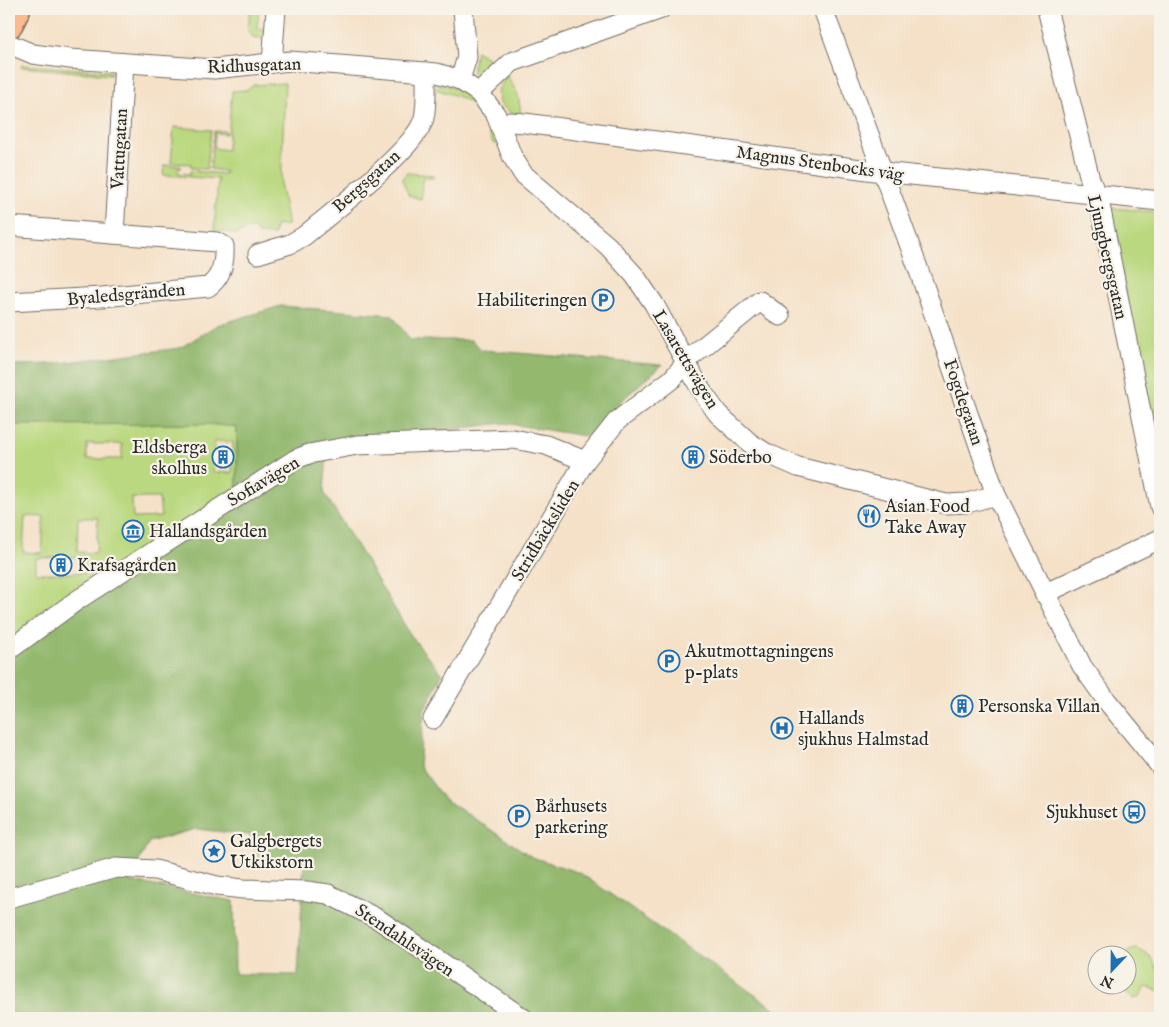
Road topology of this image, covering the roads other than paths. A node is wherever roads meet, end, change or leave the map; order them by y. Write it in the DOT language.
graph roads {
  1 [pos="17,9"];
  2 [pos="276,9"];
  3 [pos="463,9"];
  4 [pos="661,9"];
  5 [pos="823,9"];
  6 [pos="1047,9"];
  7 [pos="9,25"];
  8 [pos="9,44"];
  9 [pos="272,62"];
  10 [pos="124,63"];
  11 [pos="426,72"];
  12 [pos="460,80"];
  13 [pos="485,100"];
  14 [pos="501,125"];
  15 [pos="882,172"];
  16 [pos="1095,195"];
  17 [pos="1160,201"];
  18 [pos="9,226"];
  19 [pos="114,234"];
  20 [pos="258,254"];
  21 [pos="9,302"];
  22 [pos="780,316"];
  23 [pos="686,365"];
  24 [pos="585,461"];
  25 [pos="996,495"];
  26 [pos="1160,507"];
  27 [pos="1160,539"];
  28 [pos="1044,594"];
  29 [pos="9,650"];
  30 [pos="433,718"];
  31 [pos="1159,763"];
  32 [pos="9,898"];
  33 [pos="523,1018"];
  1 -- 7 [label="highway"];
  2 -- 9 [label="street"];
  3 -- 12 [label="street"];
  4 -- 13 [label="street"];
  5 -- 15 [label="street, Fogdegatan"];
  6 -- 16 [label="street, Ljungbergsgatan"];
  8 -- 10 [label="street, Ridhusgatan"];
  9 -- 10 [label="street, Ridhusgatan"];
  9 -- 11 [label="street, Ridhusgatan"];
  10 -- 19 [label="street, Vattugatan"];
  11 -- 12 [label="street, Ridhusgatan"];
  11 -- 20 [label="street, Bergsgatan"];
  12 -- 13 [label="street, Ridhusgatan"];
  13 -- 14 [label="street"];
  14 -- 15 [label="street, Magnus Stenbocks väg"];
  14 -- 23 [label="street, Lasarettsvägen"];
  15 -- 16 [label="street, Magnus Stenbocks väg"];
  15 -- 25 [label="street, Fogdegatan"];
  16 -- 17 [label="street, Magnus Stenbocks väg"];
  16 -- 26 [label="street, Ljungbergsgatan"];
  18 -- 19 [label="street"];
  19 -- 21 [label="street, Byaledsgränden"];
  22 -- 23 [label="street, Stridbäcksliden"];
  23 -- 24 [label="street, Stridbäcksliden"];
  23 -- 25 [label="street, Lasarettsvägen"];
  24 -- 29 [label="street, Sofiavägen"];
  24 -- 30 [label="street, Stridbäcksliden"];
  25 -- 28 [label="street, Fogdegatan"];
  27 -- 28 [label="street"];
  28 -- 31 [label="street, Fogdegatan"];
  32 -- 33 [label="street, Stendahlsvägen"];
}
